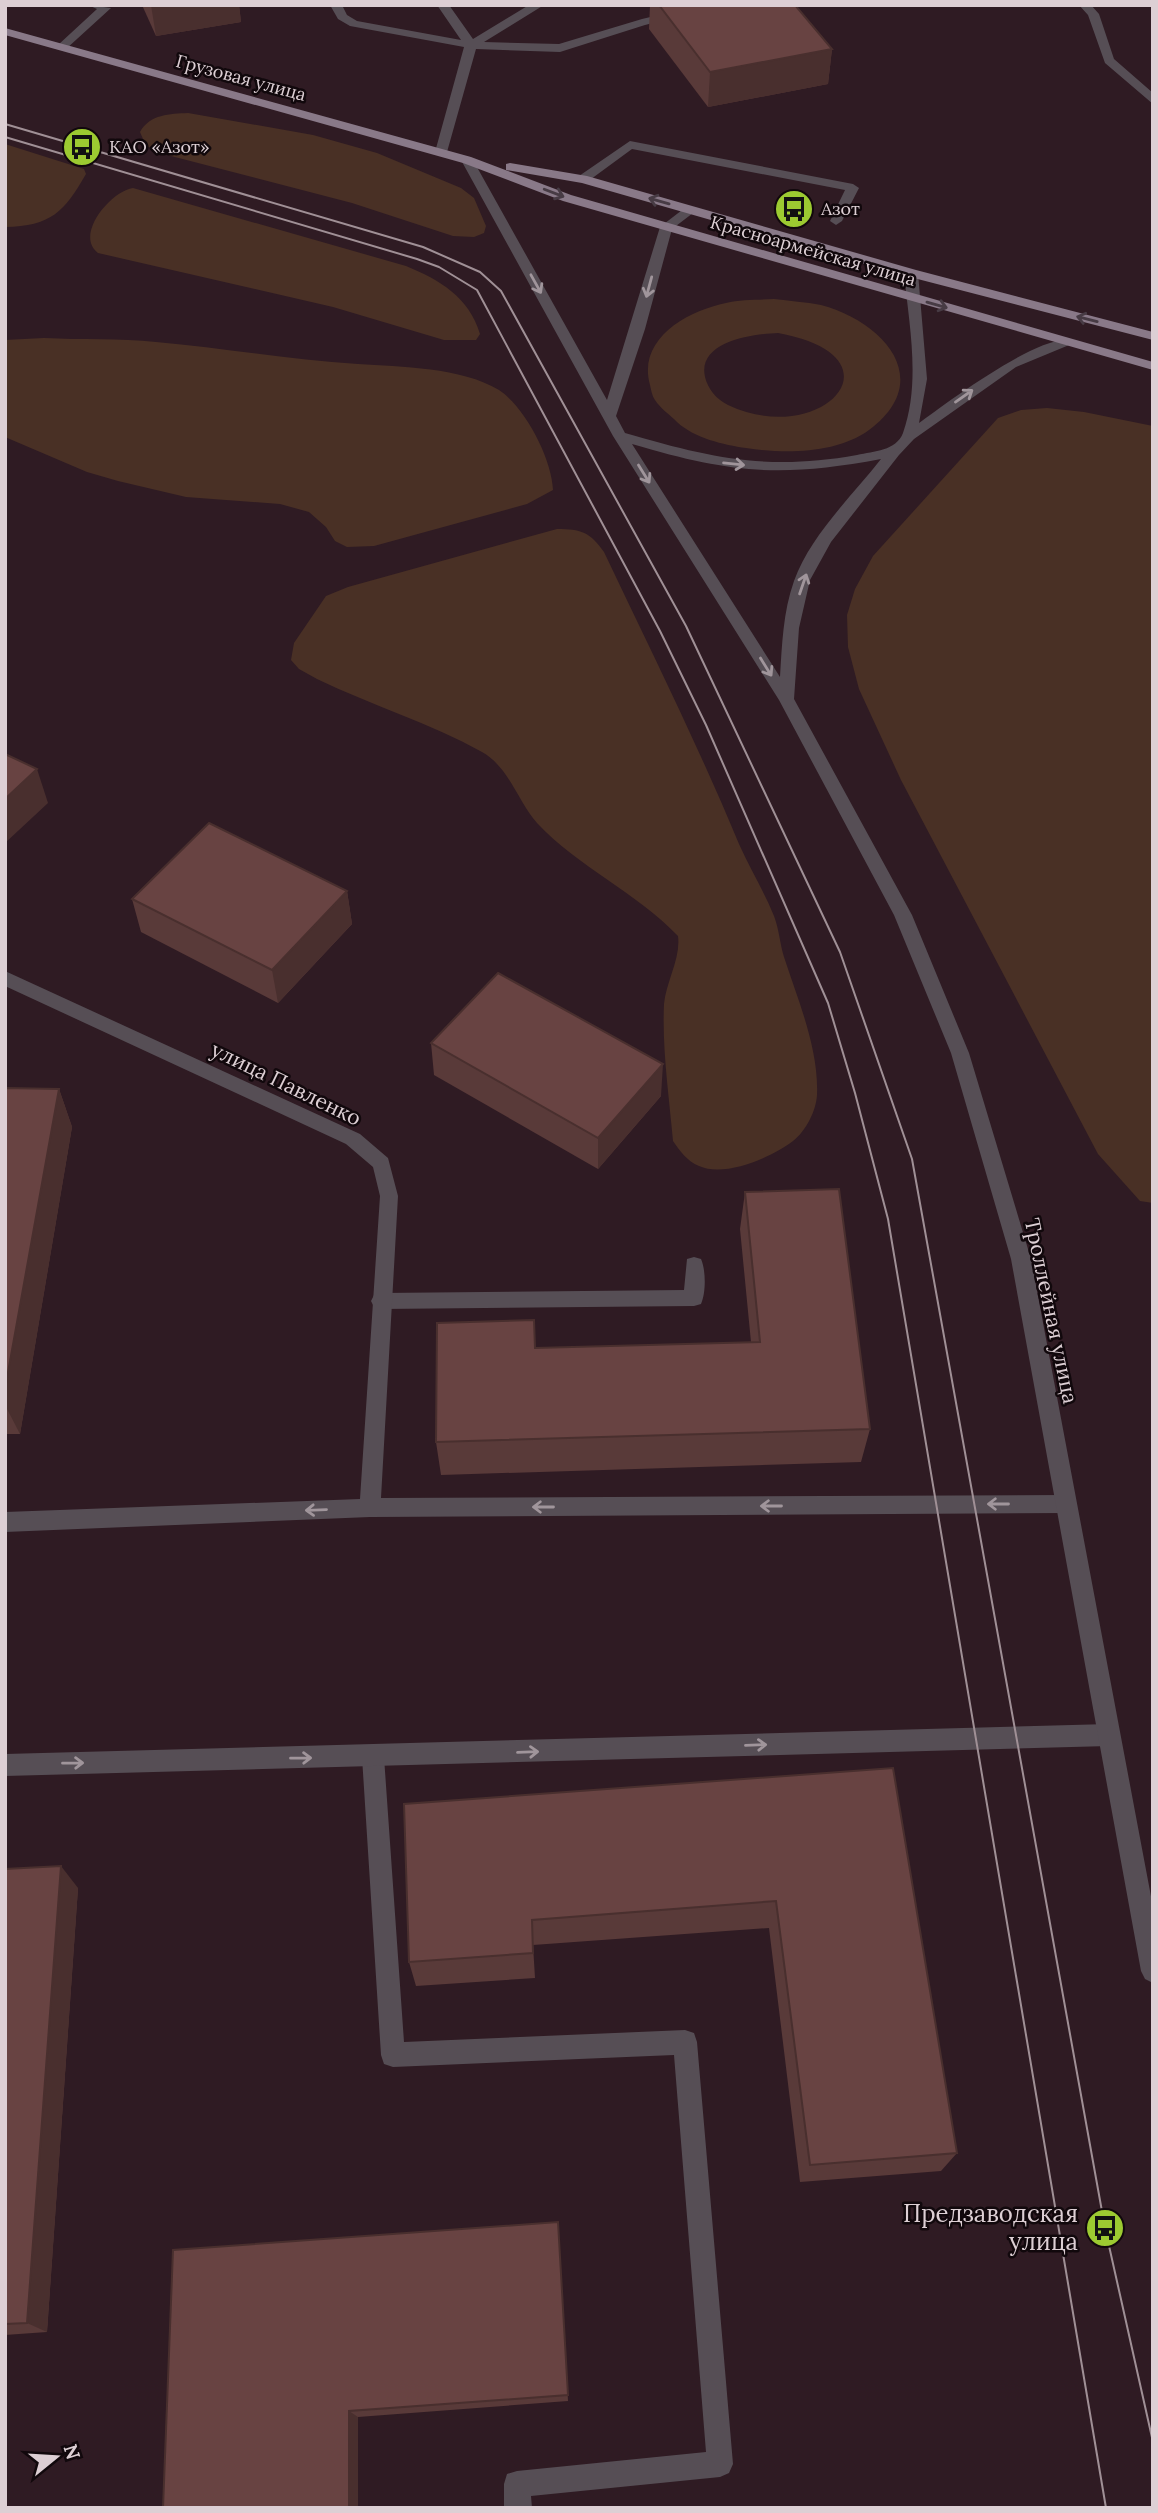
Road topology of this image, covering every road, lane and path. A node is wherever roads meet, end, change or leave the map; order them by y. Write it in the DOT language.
graph roads {
  1 [pos="94,5"];
  2 [pos="336,5"];
  3 [pos="443,5"];
  4 [pos="538,5"];
  5 [pos="717,5"];
  6 [pos="1085,5"];
  7 [pos="5,32"];
  8 [pos="471,46"];
  9 [pos="62,47"];
  10 [pos="1153,100"];
  11 [pos="441,152"];
  12 [pos="467,160"];
  13 [pos="583,179"];
  14 [pos="691,210"];
  15 [pos="836,221"];
  16 [pos="666,227"];
  17 [pos="911,274"];
  18 [pos="912,298"];
  19 [pos="1153,336"];
  20 [pos="1067,343"];
  21 [pos="1153,366"];
  22 [pos="609,416"];
  23 [pos="620,436"];
  24 [pos="909,436"];
  25 [pos="894,452"];
  26 [pos="786,699"];
  27 [pos="5,978"];
  28 [pos="694,1265"];
  29 [pos="381,1301"];
  30 [pos="1066,1504"];
  31 [pos="370,1508"];
  32 [pos="5,1522"];
  33 [pos="1110,1735"];
  34 [pos="373,1757"];
  35 [pos="5,1765"];
  36 [pos="1153,1971"];
  37 [pos="518,2508"];
  1 -- 9 [label="street"];
  2 -- 8 [label="street"];
  3 -- 8 [label="street"];
  4 -- 8 [label="street"];
  5 -- 8 [label="street"];
  6 -- 10 [label="street"];
  7 -- 9 [label="main road, Грузовая улица"];
  8 -- 11 [label="street"];
  9 -- 11 [label="main road, Грузовая улица"];
  11 -- 12 [label="main road, Грузовая улица"];
  12 -- 13 [label="main road, Красноармейская улица"];
  12 -- 16 [label="main road, Красноармейская улица, one-way"];
  12 -- 22 [label="street, Троллейная улица, one-way"];
  14 -- 13 [label="main road, Красноармейская улица, one-way"];
  13 -- 15 [label="street"];
  14 -- 16 [label="street"];
  14 -- 17 [label="main road, Красноармейская улица"];
  16 -- 18 [label="main road, Красноармейская улица"];
  16 -- 22 [label="street, one-way"];
  17 -- 18 [label="street"];
  19 -- 17 [label="main road, Красноармейская улица, one-way"];
  18 -- 20 [label="main road, Красноармейская улица, one-way"];
  18 -- 24 [label="street"];
  20 -- 21 [label="main road, Красноармейская улица"];
  24 -- 20 [label="street, one-way"];
  22 -- 23 [label="street, Троллейная улица"];
  23 -- 25 [label="street, one-way"];
  23 -- 26 [label="street, Троллейная улица, one-way"];
  24 -- 25 [label="street"];
  26 -- 25 [label="street, one-way"];
  26 -- 30 [label="street, Троллейная улица"];
  27 -- 29 [label="street, улица Павленко"];
  28 -- 29 [label="street"];
  29 -- 31 [label="street, улица Павленко"];
  30 -- 31 [label="street, one-way"];
  30 -- 33 [label="street, Троллейная улица"];
  31 -- 32 [label="street, one-way"];
  34 -- 33 [label="street, one-way"];
  33 -- 36 [label="street, Троллейная улица"];
  35 -- 34 [label="street, one-way"];
  34 -- 37 [label="street"];
}
